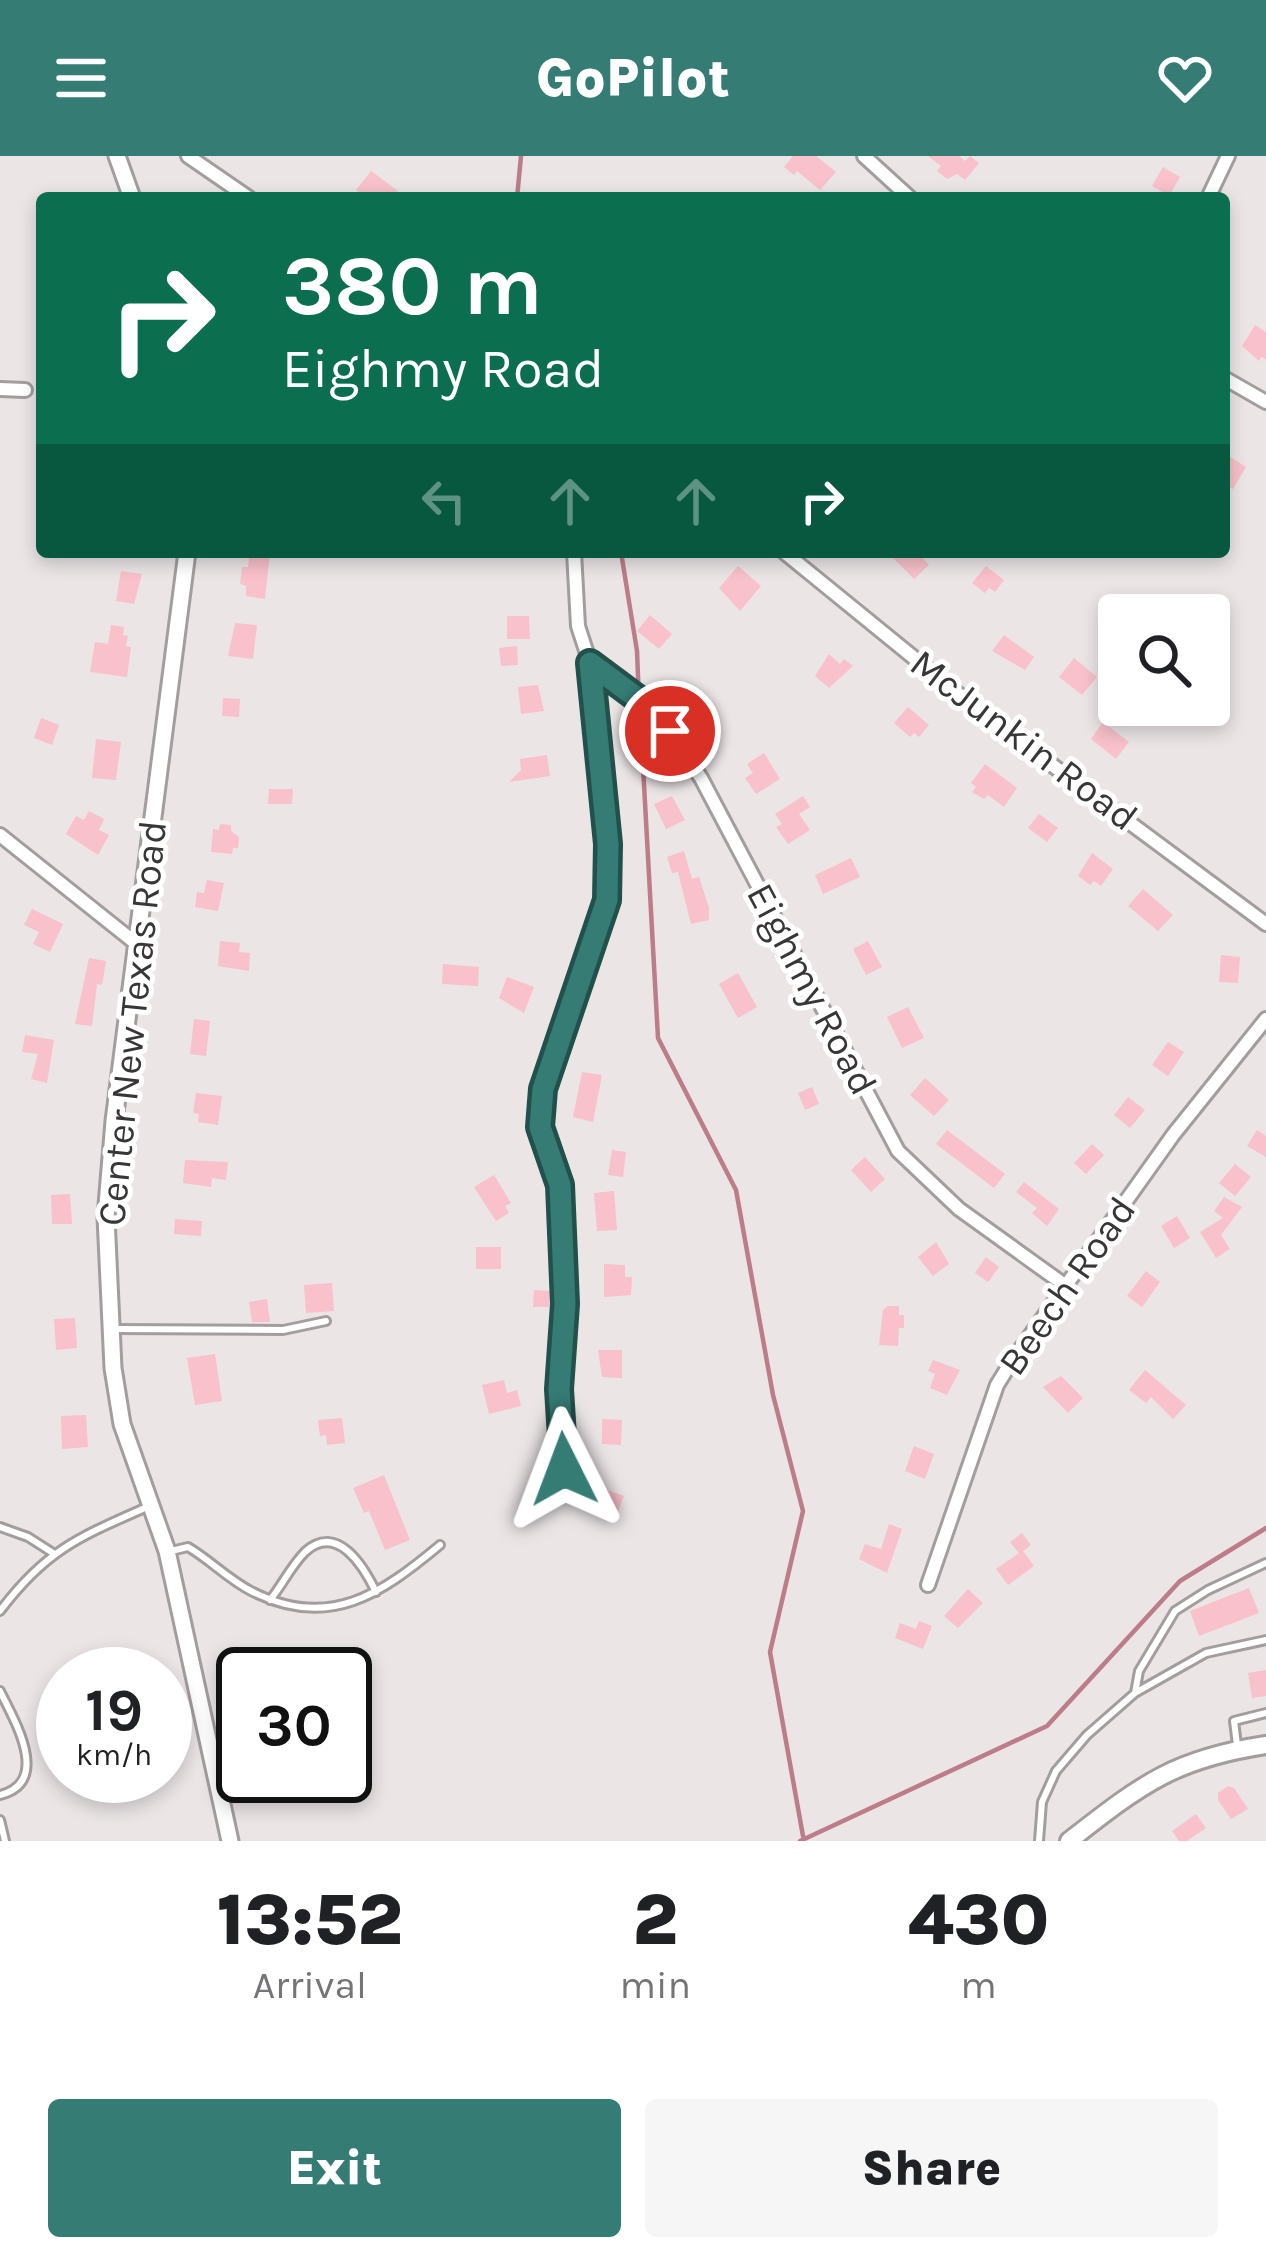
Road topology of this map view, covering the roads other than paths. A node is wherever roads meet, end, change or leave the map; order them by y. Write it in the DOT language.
graph roads {
  1 [pos="118,156"];
  2 [pos="188,156"];
  3 [pos="864,156"];
  4 [pos="1228,156"];
  5 [pos="130,192"];
  6 [pos="240,192"];
  7 [pos="903,192"];
  8 [pos="1211,192"];
  9 [pos="1230,381"];
  10 [pos="0,389"];
  11 [pos="25,390"];
  12 [pos="1266,402"];
  13 [pos="186,558"];
  14 [pos="574,558"];
  15 [pos="791,558"];
  16 [pos="590,663"];
  17 [pos="0,835"];
  18 [pos="1266,924"];
  19 [pos="138,945"];
  20 [pos="1266,1019"];
  21 [pos="1066,1286"];
  22 [pos="326,1321"];
  23 [pos="111,1328"];
  24 [pos="564,1469"];
  25 [pos="150,1505"];
  26 [pos="0,1527"];
  27 [pos="440,1545"];
  28 [pos="167,1551"];
  29 [pos="53,1553"];
  30 [pos="1266,1563"];
  31 [pos="928,1586"];
  32 [pos="376,1592"];
  33 [pos="270,1600"];
  34 [pos="0,1611"];
  35 [pos="1266,1640"];
  36 [pos="0,1690"];
  37 [pos="1135,1693"];
  38 [pos="1266,1713"];
  39 [pos="1266,1744"];
  40 [pos="1238,1749"];
  41 [pos="0,1795"];
  42 [pos="0,1820"];
  43 [pos="5,1841"];
  44 [pos="230,1841"];
  45 [pos="1039,1841"];
  46 [pos="1070,1841"];
  1 -- 5 [label="street"];
  2 -- 6 [label="street"];
  3 -- 7 [label="street"];
  4 -- 8 [label="street"];
  9 -- 12 [label="street"];
  10 -- 11 [label="street"];
  13 -- 19 [label="street, Center New Texas Road"];
  14 -- 16 [label="street"];
  15 -- 18 [label="street, McJunkin Road"];
  16 -- 21 [label="street, Eighmy Road"];
  16 -- 24 [label="street"];
  17 -- 19 [label="street"];
  19 -- 23 [label="street, Center New Texas Road"];
  20 -- 21 [label="street, Beech Road"];
  21 -- 31 [label="street, Beech Road"];
  22 -- 23 [label="lane"];
  23 -- 25 [label="street, Center New Texas Road"];
  25 -- 28 [label="street, Center New Texas Road"];
  25 -- 29 [label="lane"];
  26 -- 29 [label="lane"];
  27 -- 32 [label="lane"];
  28 -- 33 [label="lane"];
  28 -- 44 [label="street, Center New Texas Road"];
  29 -- 34 [label="lane"];
  30 -- 37 [label="lane"];
  32 -- 33 [label="lane"];
  32 -- 33 [label="lane"];
  35 -- 37 [label="lane"];
  36 -- 41 [label="lane"];
  37 -- 45 [label="lane"];
  38 -- 40 [label="lane"];
  39 -- 40 [label="main road"];
  40 -- 46 [label="main road"];
  42 -- 43 [label="lane"];
}
